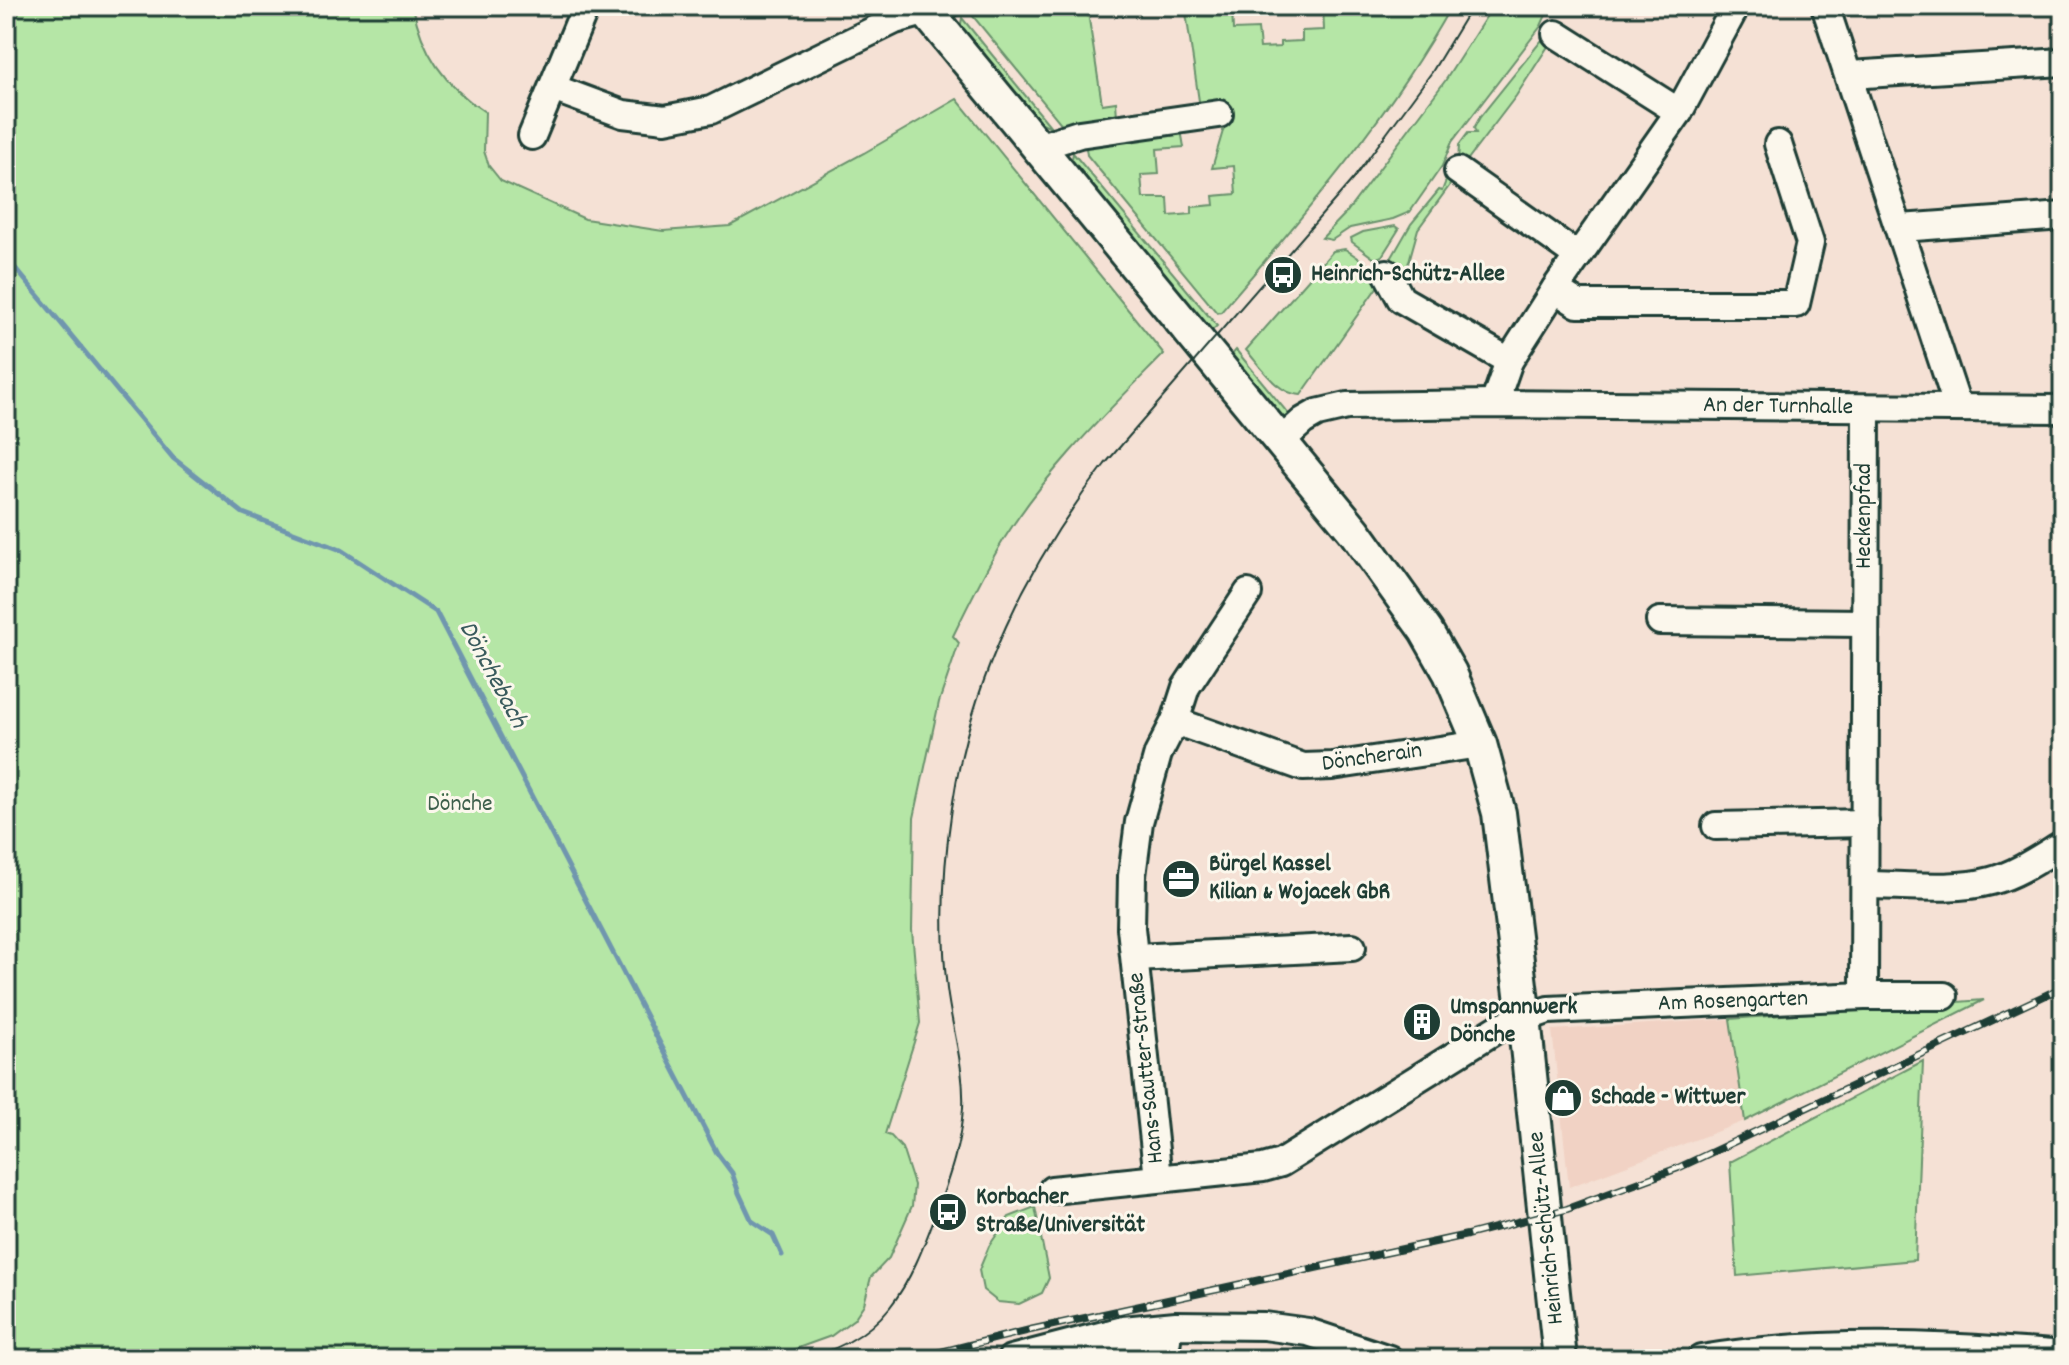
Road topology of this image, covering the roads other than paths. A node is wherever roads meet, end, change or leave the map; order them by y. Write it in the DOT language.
graph roads {
  1 [pos="586,6"];
  2 [pos="1736,6"];
  3 [pos="1825,6"];
  4 [pos="915,10"];
  5 [pos="1556,34"];
  6 [pos="2063,62"];
  7 [pos="1849,75"];
  8 [pos="553,88"];
  9 [pos="1679,112"];
  10 [pos="1219,114"];
  11 [pos="532,136"];
  12 [pos="1778,144"];
  13 [pos="1038,147"];
  14 [pos="1458,171"];
  15 [pos="2063,216"];
  16 [pos="1901,228"];
  17 [pos="1578,256"];
  18 [pos="1387,273"];
  19 [pos="1555,289"];
  20 [pos="1509,361"];
  21 [pos="1494,404"];
  22 [pos="1866,408"];
  23 [pos="1958,408"];
  24 [pos="2063,409"];
  25 [pos="1282,440"];
  26 [pos="1248,593"];
  27 [pos="1660,621"];
  28 [pos="1864,623"];
  29 [pos="1175,721"];
  30 [pos="1480,744"];
  31 [pos="1865,823"];
  32 [pos="1716,826"];
  33 [pos="2063,844"];
  34 [pos="1865,885"];
  35 [pos="1352,947"];
  36 [pos="1136,958"];
  37 [pos="1864,996"];
  38 [pos="1944,996"];
  39 [pos="1524,1018"];
  40 [pos="1158,1178"];
  41 [pos="1052,1190"];
  42 [pos="1124,1346"];
  43 [pos="2063,1355"];
  44 [pos="1011,1359"];
  45 [pos="1084,1359"];
  46 [pos="1389,1359"];
  47 [pos="1560,1359"];
  48 [pos="1701,1359"];
  1 -- 8 [label="street"];
  2 -- 9 [label="street"];
  3 -- 7 [label="street"];
  4 -- 8 [label="street"];
  4 -- 13 [label="main road, Heinrich-Schütz-Allee"];
  5 -- 9 [label="street"];
  6 -- 7 [label="street"];
  7 -- 16 [label="street"];
  8 -- 11 [label="street"];
  9 -- 17 [label="street"];
  10 -- 13 [label="street"];
  12 -- 19 [label="street"];
  13 -- 25 [label="main road, Heinrich-Schütz-Allee"];
  14 -- 17 [label="street"];
  15 -- 16 [label="street"];
  16 -- 23 [label="street"];
  17 -- 19 [label="street"];
  18 -- 20 [label="street"];
  19 -- 20 [label="street"];
  20 -- 21 [label="street"];
  21 -- 22 [label="street, An der Turnhalle"];
  21 -- 25 [label="street, An der Turnhalle"];
  22 -- 23 [label="street, An der Turnhalle"];
  22 -- 28 [label="street, Heckenpfad"];
  23 -- 24 [label="street, An der Turnhalle"];
  25 -- 30 [label="main road, Heinrich-Schütz-Allee"];
  26 -- 29 [label="street, Hans-Sautter-Straße"];
  27 -- 28 [label="street"];
  28 -- 31 [label="street, Heckenpfad"];
  29 -- 30 [label="street, Döncherain"];
  29 -- 36 [label="street, Hans-Sautter-Straße"];
  30 -- 39 [label="main road, Heinrich-Schütz-Allee"];
  31 -- 32 [label="street"];
  31 -- 34 [label="street, Heckenpfad"];
  33 -- 34 [label="street"];
  34 -- 37 [label="street, Heckenpfad"];
  35 -- 36 [label="street, Hans-Sautter-Straße"];
  36 -- 40 [label="street, Hans-Sautter-Straße"];
  37 -- 38 [label="street, Am Rosengarten"];
  37 -- 39 [label="street, Am Rosengarten"];
  39 -- 40 [label="street, Am Rosengarten"];
  39 -- 47 [label="main road, Heinrich-Schütz-Allee"];
  40 -- 41 [label="street, Am Rosengarten"];
  42 -- 44 [label="street"];
  42 -- 45 [label="street"];
  42 -- 46 [label="street"];
  43 -- 48 [label="street"];
}
